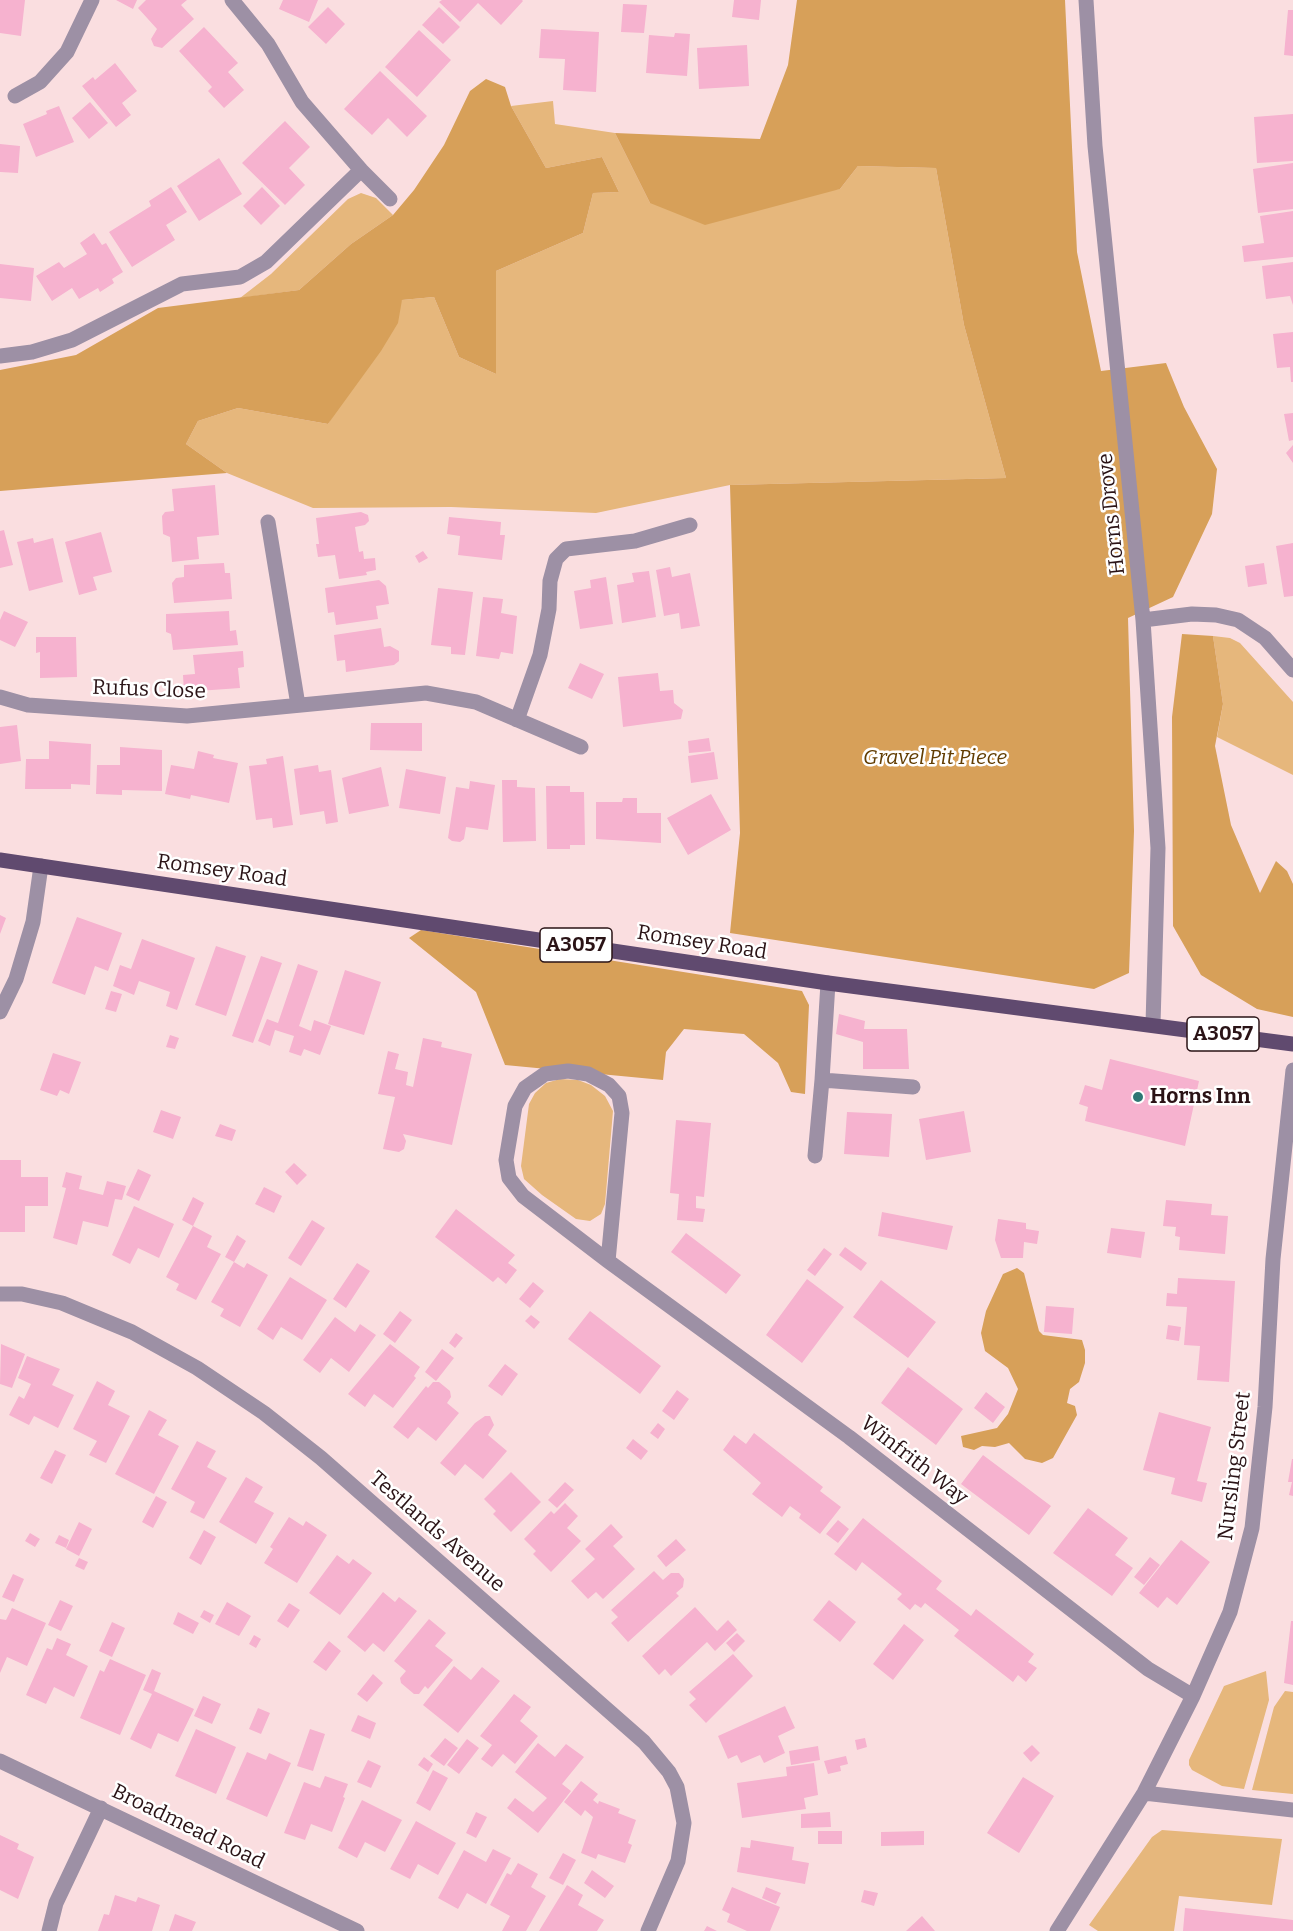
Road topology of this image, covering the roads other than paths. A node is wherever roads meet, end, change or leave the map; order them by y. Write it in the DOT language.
graph roads {
  1 [pos="92,0"];
  2 [pos="232,0"];
  3 [pos="1086,0"];
  4 [pos="15,96"];
  5 [pos="361,170"];
  6 [pos="390,199"];
  7 [pos="0,356"];
  8 [pos="268,522"];
  9 [pos="690,525"];
  10 [pos="1143,620"];
  11 [pos="1293,670"];
  12 [pos="0,697"];
  13 [pos="297,705"];
  14 [pos="517,720"];
  15 [pos="581,747"];
  16 [pos="0,860"];
  17 [pos="41,866"];
  18 [pos="828,983"];
  19 [pos="0,1012"];
  20 [pos="1153,1024"];
  21 [pos="1293,1044"];
  22 [pos="1293,1070"];
  23 [pos="822,1080"];
  24 [pos="913,1087"];
  25 [pos="815,1156"];
  26 [pos="608,1260"];
  27 [pos="0,1294"];
  28 [pos="1193,1696"];
  29 [pos="0,1761"];
  30 [pos="1144,1793"];
  31 [pos="101,1808"];
  32 [pos="1293,1810"];
  33 [pos="49,1931"];
  34 [pos="357,1931"];
  35 [pos="648,1931"];
  36 [pos="1057,1931"];
  1 -- 4 [label="street"];
  2 -- 5 [label="street"];
  3 -- 10 [label="street, Horns Drove"];
  5 -- 6 [label="street"];
  5 -- 7 [label="street"];
  8 -- 13 [label="street"];
  9 -- 14 [label="street"];
  10 -- 11 [label="street"];
  10 -- 20 [label="street, Horns Drove"];
  12 -- 13 [label="street, Rufus Close"];
  13 -- 14 [label="street, Rufus Close"];
  14 -- 15 [label="street, Rufus Close"];
  16 -- 17 [label="main road, Romsey Road / A3057"];
  17 -- 18 [label="main road, Romsey Road / A3057"];
  17 -- 19 [label="street"];
  18 -- 20 [label="main road, Romsey Road / A3057"];
  18 -- 23 [label="street"];
  20 -- 21 [label="main road, Romsey Road / A3057"];
  22 -- 28 [label="street, Nursling Street"];
  23 -- 24 [label="street"];
  23 -- 25 [label="street"];
  26 -- 26 [label="street, Winfrith Way"];
  26 -- 28 [label="street, Winfrith Way"];
  27 -- 35 [label="street, Testlands Avenue"];
  28 -- 30 [label="street, Nursling Street"];
  29 -- 31 [label="street, Broadmead Road"];
  30 -- 32 [label="street"];
  30 -- 36 [label="street, Nursling Street"];
  31 -- 33 [label="street"];
  31 -- 34 [label="street, Broadmead Road"];
}
